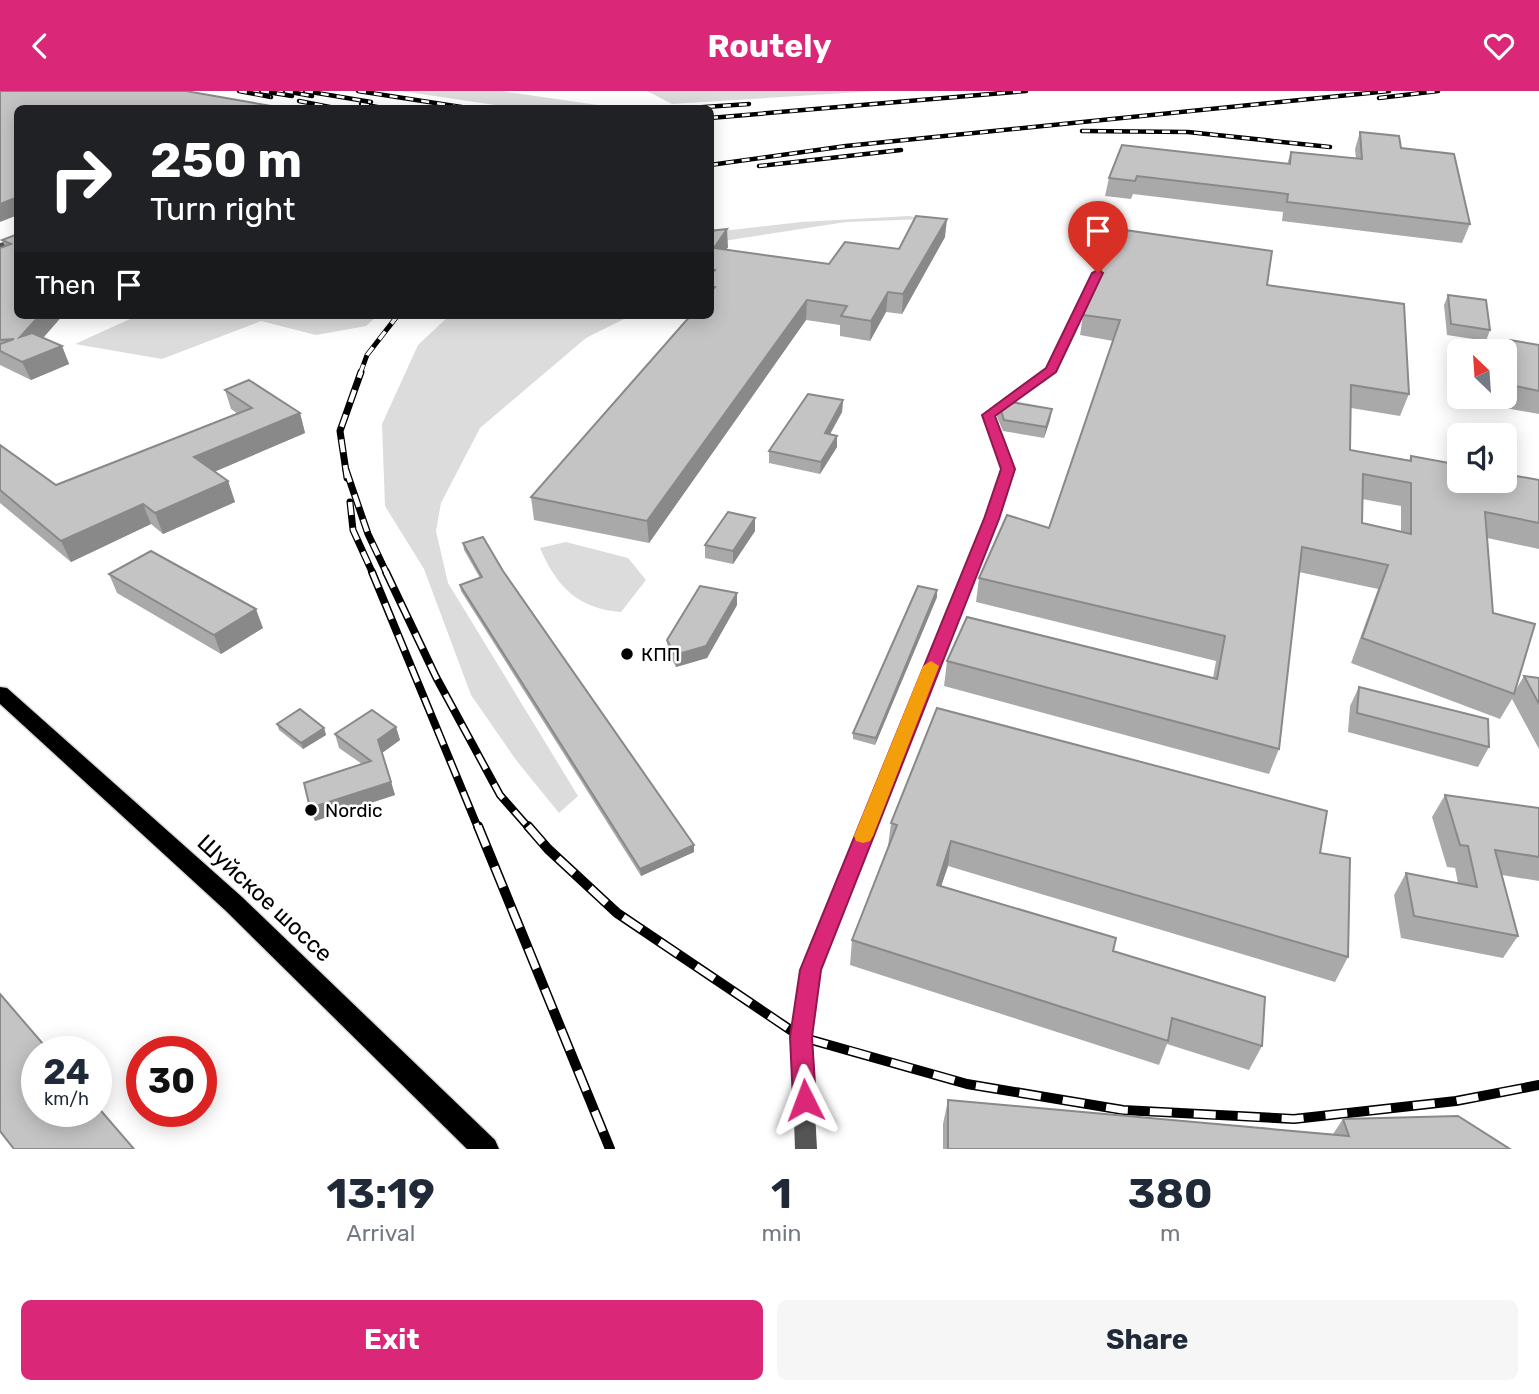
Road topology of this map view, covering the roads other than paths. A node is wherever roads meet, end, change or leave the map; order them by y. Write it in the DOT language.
graph roads {
  1 [pos="1098,273"];
  2 [pos="0,693"];
  3 [pos="486,1149"];
  4 [pos="806,1149"];
  1 -- 4 [label="street"];
  2 -- 3 [label="main road, Шуйское шоссе"];
}
